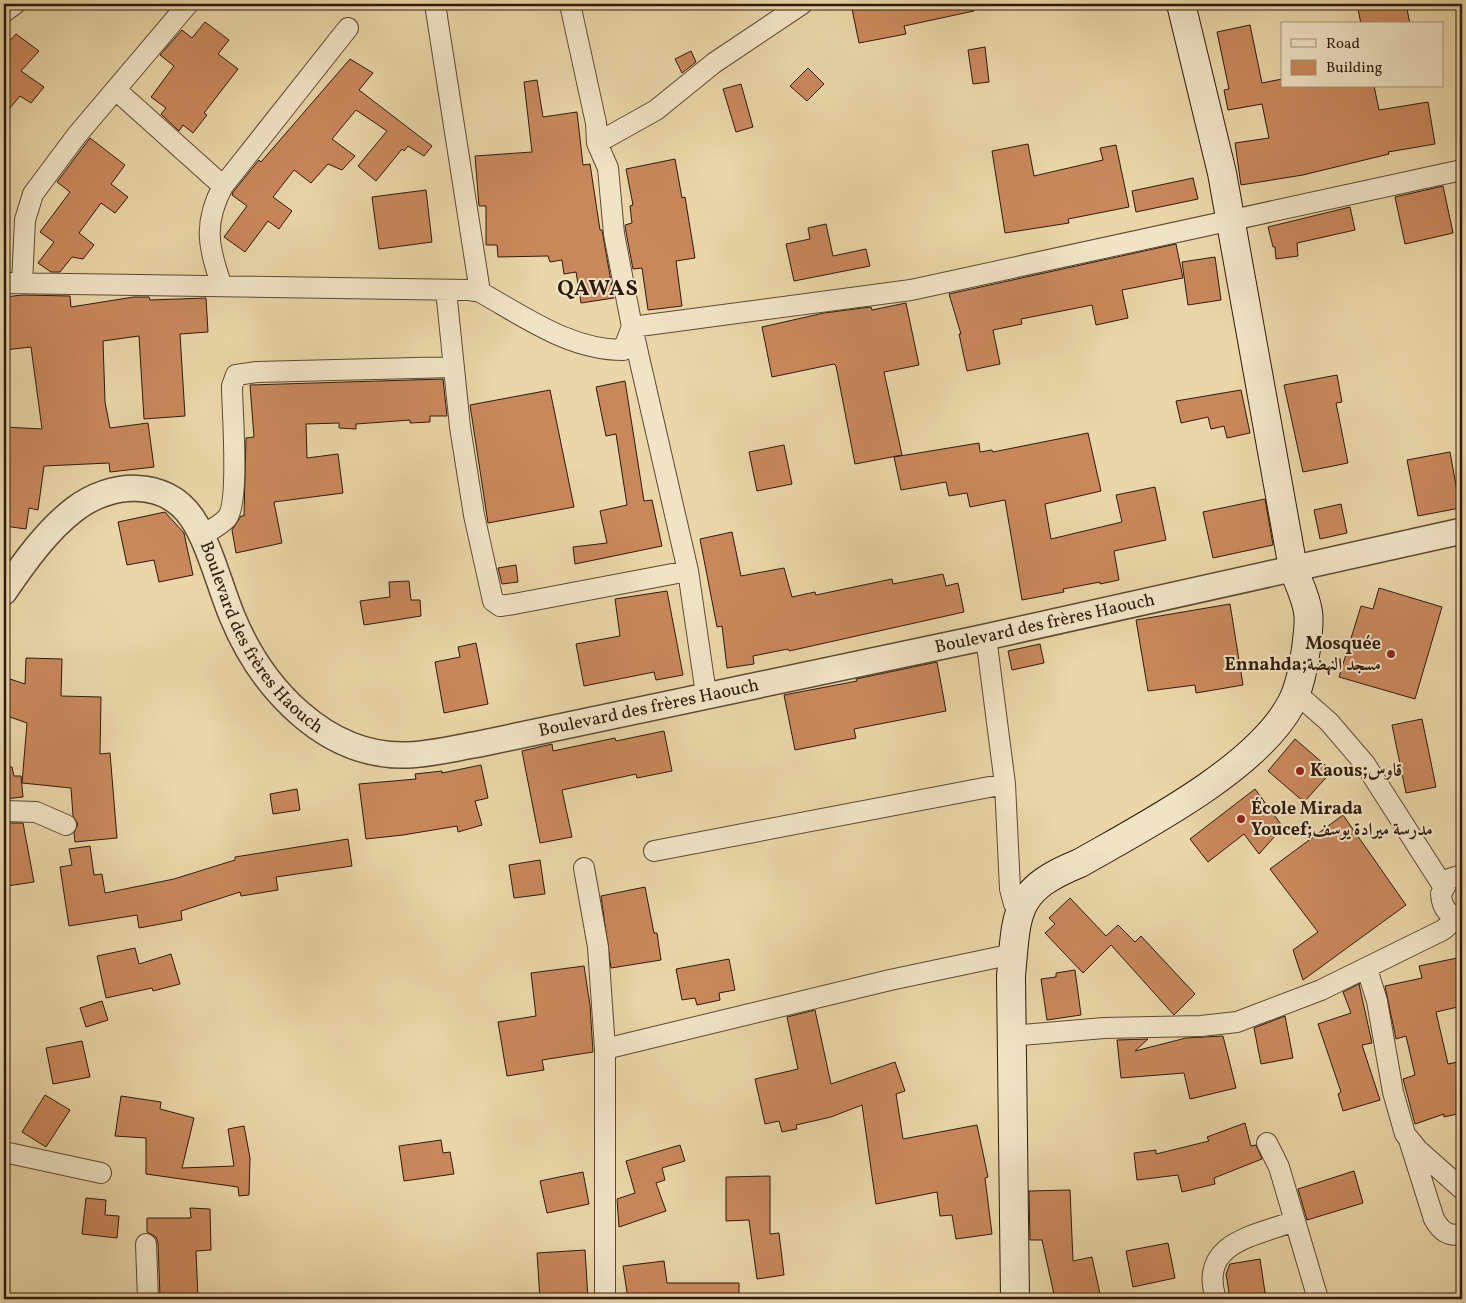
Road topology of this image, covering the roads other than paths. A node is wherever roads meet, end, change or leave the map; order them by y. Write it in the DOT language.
graph roads {
  1 [pos="15,4"];
  2 [pos="188,4"];
  3 [pos="435,4"];
  4 [pos="570,4"];
  5 [pos="802,4"];
  6 [pos="1181,4"];
  7 [pos="4,12"];
  8 [pos="348,28"];
  9 [pos="116,90"];
  10 [pos="597,143"];
  11 [pos="1462,170"];
  12 [pos="223,186"];
  13 [pos="1230,220"];
  14 [pos="13,283"];
  15 [pos="222,286"];
  16 [pos="446,290"];
  17 [pos="480,292"];
  18 [pos="632,327"];
  19 [pos="453,367"];
  20 [pos="1462,531"];
  21 [pos="201,536"];
  22 [pos="1293,568"];
  23 [pos="688,571"];
  24 [pos="4,592"];
  25 [pos="986,637"];
  26 [pos="1296,693"];
  27 [pos="706,694"];
  28 [pos="1005,784"];
  29 [pos="4,811"];
  30 [pos="66,825"];
  31 [pos="654,851"];
  32 [pos="1080,863"];
  33 [pos="584,868"];
  34 [pos="1462,875"];
  35 [pos="1443,886"];
  36 [pos="1019,911"];
  37 [pos="1460,918"];
  38 [pos="1014,950"];
  39 [pos="1367,968"];
  40 [pos="1011,1036"];
  41 [pos="605,1049"];
  42 [pos="1410,1142"];
  43 [pos="1267,1143"];
  44 [pos="4,1152"];
  45 [pos="101,1173"];
  46 [pos="1462,1189"];
  47 [pos="1296,1221"];
  48 [pos="1462,1234"];
  49 [pos="146,1244"];
  50 [pos="148,1299"];
  51 [pos="605,1299"];
  52 [pos="1015,1299"];
  53 [pos="1216,1299"];
  54 [pos="1318,1299"];
  1 -- 7 [label="street"];
  2 -- 9 [label="street"];
  3 -- 17 [label="street"];
  4 -- 10 [label="street"];
  5 -- 10 [label="street"];
  6 -- 13 [label="main road"];
  8 -- 12 [label="street"];
  9 -- 12 [label="street"];
  9 -- 14 [label="street"];
  10 -- 18 [label="street"];
  11 -- 13 [label="street"];
  12 -- 15 [label="street"];
  13 -- 18 [label="street"];
  13 -- 22 [label="main road"];
  14 -- 15 [label="street"];
  15 -- 16 [label="street"];
  16 -- 17 [label="street"];
  16 -- 19 [label="street"];
  17 -- 18 [label="street"];
  18 -- 23 [label="street"];
  19 -- 21 [label="street"];
  19 -- 23 [label="street"];
  20 -- 22 [label="street, Boulevard des frères Haouch"];
  21 -- 24 [label="street, Boulevard des frères Haouch"];
  21 -- 27 [label="street, Boulevard des frères Haouch"];
  22 -- 25 [label="street, Boulevard des frères Haouch"];
  22 -- 26 [label="main road"];
  23 -- 27 [label="street"];
  25 -- 27 [label="street, Boulevard des frères Haouch"];
  25 -- 28 [label="street"];
  26 -- 32 [label="main road"];
  26 -- 35 [label="street"];
  28 -- 31 [label="street"];
  28 -- 36 [label="street"];
  29 -- 30 [label="street"];
  32 -- 36 [label="main road"];
  32 -- 38 [label="main road"];
  33 -- 41 [label="street"];
  34 -- 35 [label="street"];
  35 -- 37 [label="street"];
  36 -- 38 [label="main road"];
  37 -- 39 [label="street"];
  38 -- 40 [label="main road"];
  38 -- 41 [label="street"];
  39 -- 40 [label="street"];
  39 -- 42 [label="street"];
  40 -- 52 [label="main road"];
  41 -- 51 [label="street"];
  42 -- 46 [label="street"];
  42 -- 48 [label="street"];
  43 -- 47 [label="street"];
  44 -- 45 [label="street"];
  47 -- 53 [label="street"];
  47 -- 54 [label="street"];
  49 -- 50 [label="street"];
}
